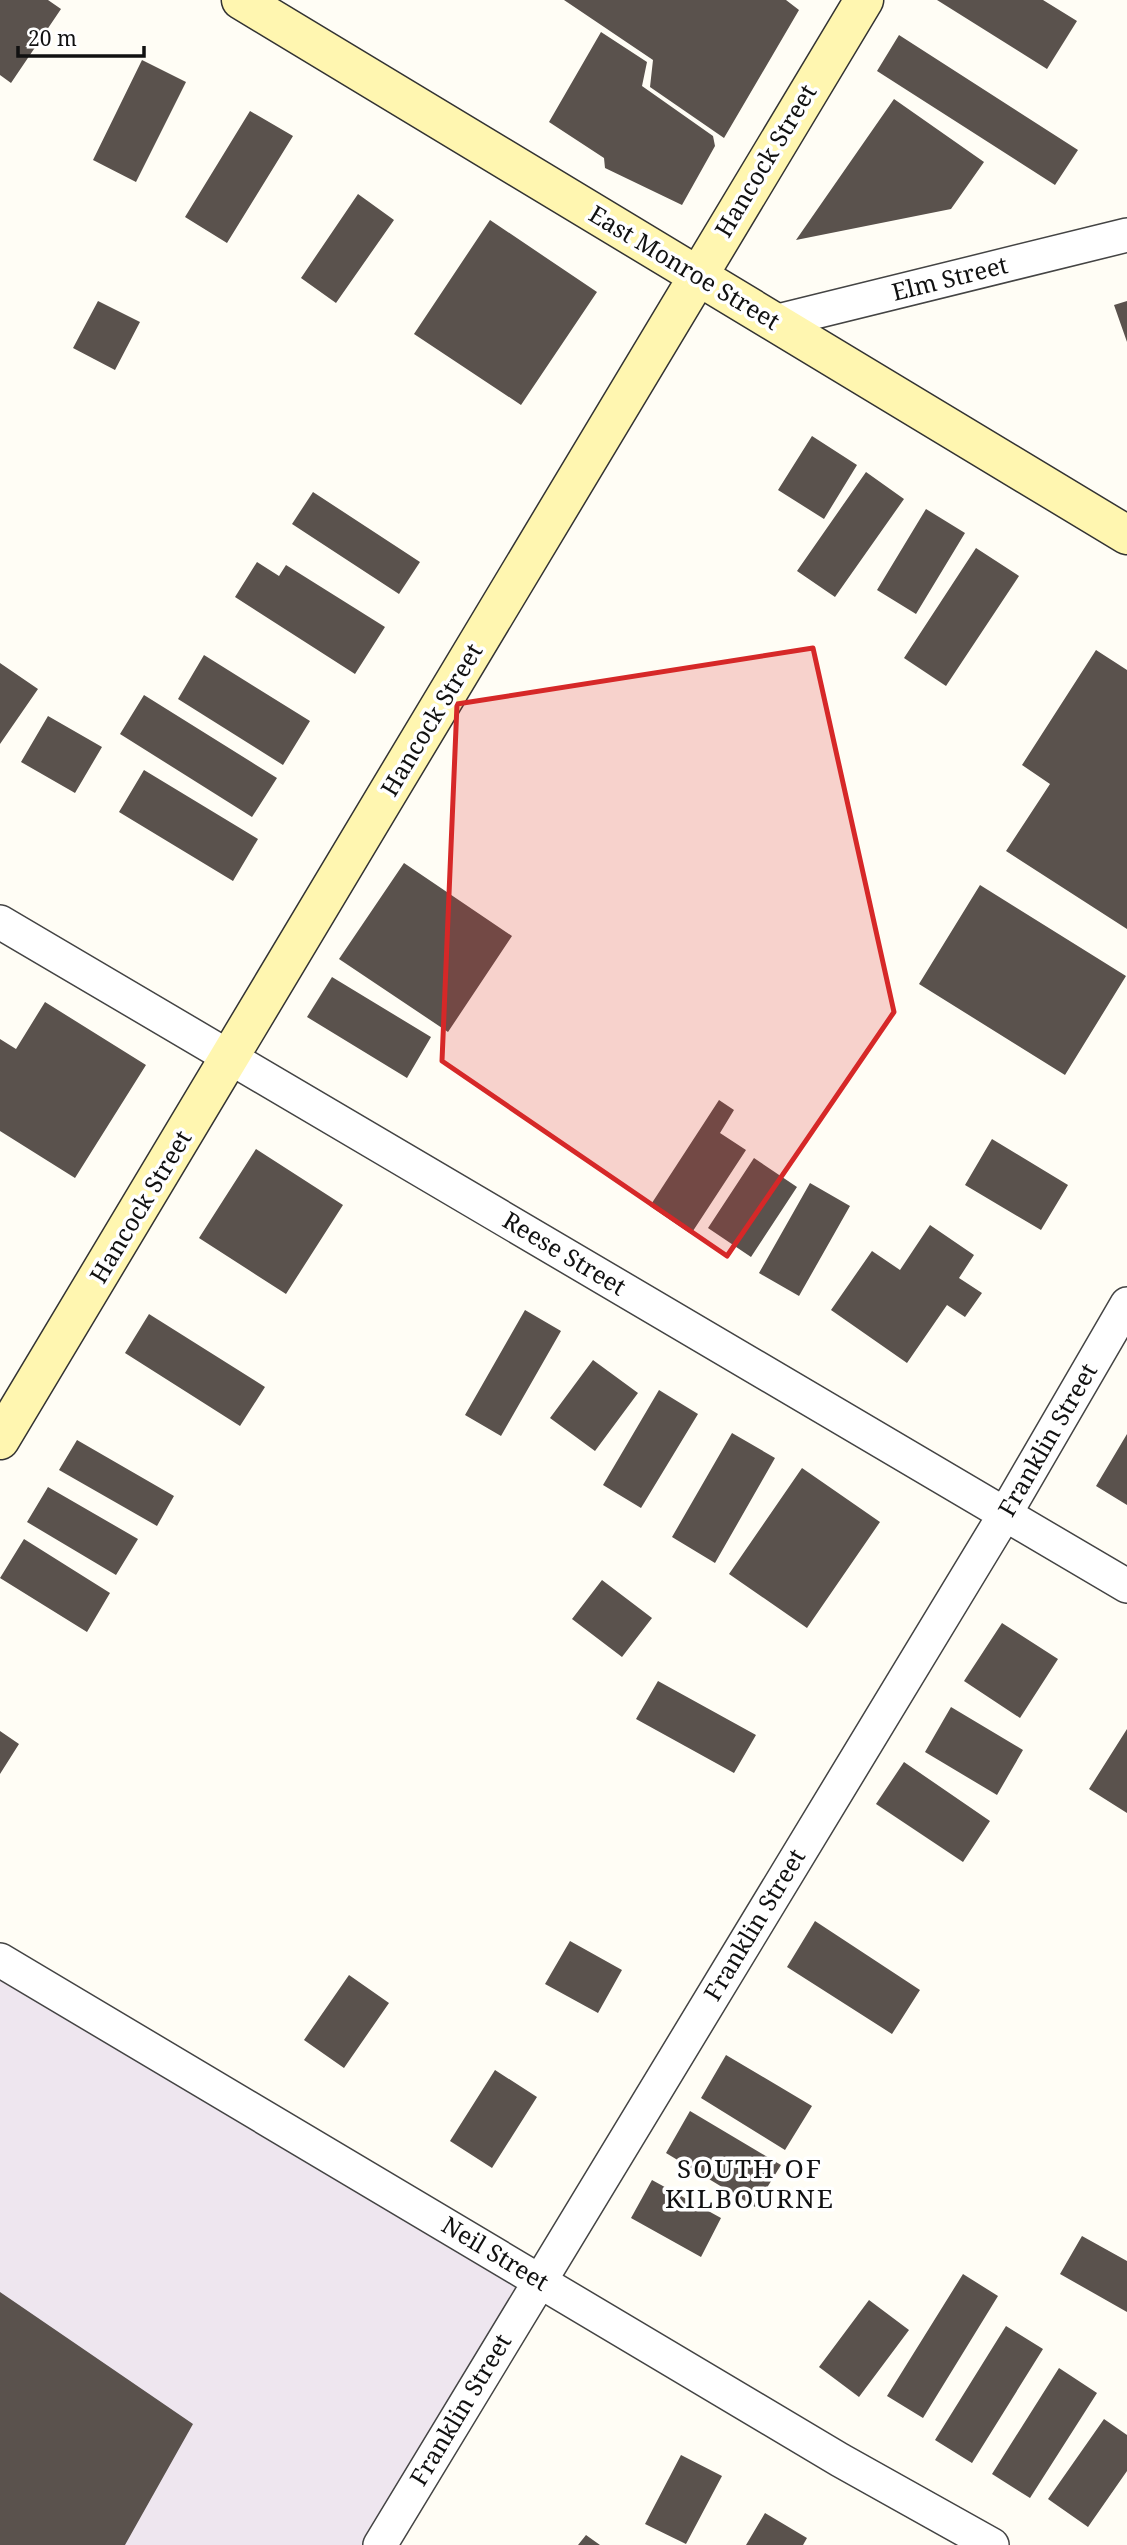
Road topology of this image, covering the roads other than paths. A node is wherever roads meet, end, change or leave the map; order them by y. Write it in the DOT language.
graph roads {
  1 [pos="241,0"];
  2 [pos="864,0"];
  3 [pos="1127,235"];
  4 [pos="696,275"];
  5 [pos="774,322"];
  6 [pos="1127,535"];
  7 [pos="0,922"];
  8 [pos="231,1058"];
  9 [pos="1127,1304"];
  10 [pos="0,1440"];
  11 [pos="1004,1514"];
  12 [pos="1127,1586"];
  13 [pos="0,1960"];
  14 [pos="540,2281"];
  15 [pos="380,2545"];
  16 [pos="992,2545"];
  1 -- 4 [label="street, East Monroe Street"];
  2 -- 4 [label="street, Hancock Street"];
  3 -- 5 [label="street, Elm Street"];
  4 -- 5 [label="street, East Monroe Street"];
  4 -- 8 [label="street, Hancock Street"];
  5 -- 6 [label="street, East Monroe Street"];
  7 -- 8 [label="street, Reese Street"];
  8 -- 10 [label="street, Hancock Street"];
  8 -- 11 [label="street, Reese Street"];
  9 -- 11 [label="street, Franklin Street"];
  11 -- 12 [label="street, Reese Street"];
  11 -- 14 [label="street, Franklin Street"];
  13 -- 14 [label="street, Neil Street"];
  14 -- 15 [label="street, Franklin Street"];
  14 -- 16 [label="street, Neil Street"];
}
